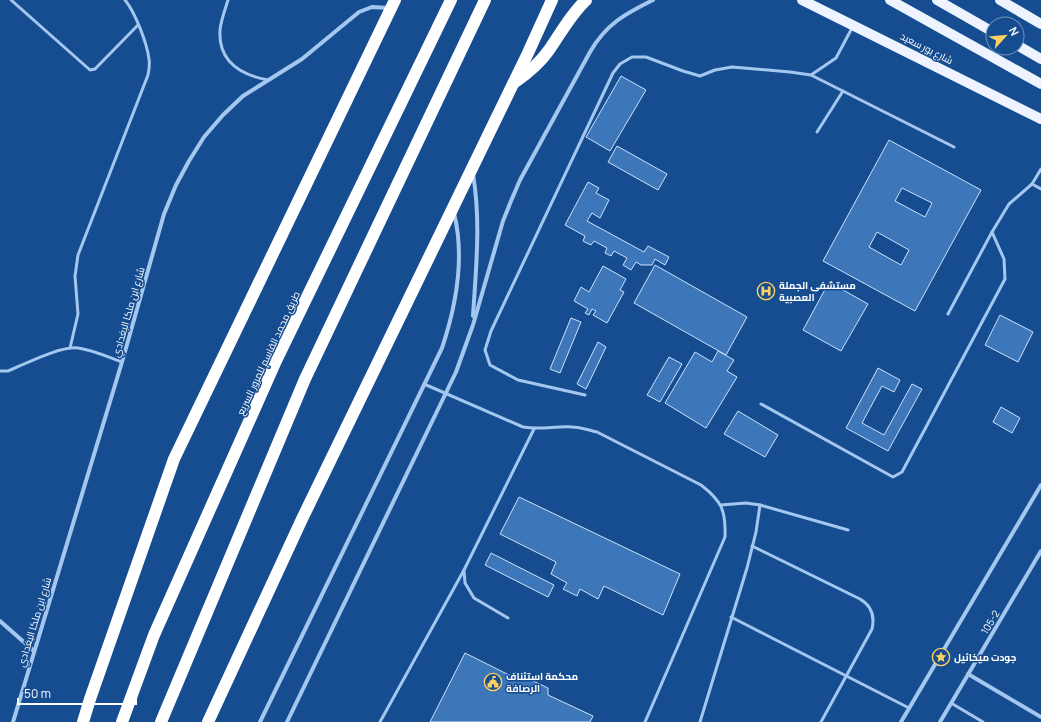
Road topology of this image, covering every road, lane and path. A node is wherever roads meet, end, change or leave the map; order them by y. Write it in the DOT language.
graph roads {
  1 [pos="11,0"];
  2 [pos="125,0"];
  3 [pos="228,0"];
  4 [pos="451,0"];
  5 [pos="485,0"];
  6 [pos="552,0"];
  7 [pos="586,0"];
  8 [pos="653,0"];
  9 [pos="802,0"];
  10 [pos="890,0"];
  11 [pos="936,0"];
  12 [pos="1000,0"];
  13 [pos="393,4"];
  14 [pos="1011,4"];
  15 [pos="1041,24"];
  16 [pos="138,25"];
  17 [pos="854,25"];
  18 [pos="985,28"];
  19 [pos="1025,50"];
  20 [pos="1041,59"];
  21 [pos="810,75"];
  22 [pos="268,80"];
  23 [pos="513,84"];
  24 [pos="1041,84"];
  25 [pos="843,91"];
  26 [pos="1041,119"];
  27 [pos="817,132"];
  28 [pos="954,147"];
  29 [pos="472,168"];
  30 [pos="1041,170"];
  31 [pos="1032,184"];
  32 [pos="1041,189"];
  33 [pos="453,208"];
  34 [pos="992,232"];
  35 [pos="948,314"];
  36 [pos="473,325"];
  37 [pos="70,348"];
  38 [pos="122,362"];
  39 [pos="0,371"];
  40 [pos="424,384"];
  41 [pos="446,393"];
  42 [pos="584,395"];
  43 [pos="761,404"];
  44 [pos="534,429"];
  45 [pos="1041,485"];
  46 [pos="721,505"];
  47 [pos="760,505"];
  48 [pos="848,530"];
  49 [pos="752,546"];
  50 [pos="1041,551"];
  51 [pos="464,570"];
  52 [pos="731,617"];
  53 [pos="508,618"];
  54 [pos="0,621"];
  55 [pos="34,651"];
  56 [pos="968,674"];
  57 [pos="846,676"];
  58 [pos="951,703"];
  59 [pos="909,708"];
  60 [pos="1041,717"];
  61 [pos="13,722"];
  62 [pos="83,722"];
  63 [pos="122,722"];
  64 [pos="161,722"];
  65 [pos="208,722"];
  66 [pos="260,722"];
  67 [pos="287,722"];
  68 [pos="380,722"];
  69 [pos="645,722"];
  70 [pos="700,722"];
  71 [pos="821,722"];
  72 [pos="901,722"];
  73 [pos="940,722"];
  74 [pos="983,722"];
  1 -- 16 [label="lane"];
  2 -- 16 [label="lane"];
  3 -- 22 [label="lane"];
  4 -- 63 [label="highway, طريق محمد القاسم للمرور السريع"];
  5 -- 64 [label="highway"];
  6 -- 23 [label="highway"];
  7 -- 23 [label="highway"];
  8 -- 36 [label="street"];
  9 -- 17 [label="main road, شارع بور سعيد"];
  10 -- 24 [label="main road"];
  11 -- 18 [label="main road"];
  12 -- 14 [label="main road"];
  13 -- 22 [label="street, شارع ابن ملكا البغدادي"];
  13 -- 62 [label="highway"];
  14 -- 15 [label="main road"];
  16 -- 37 [label="lane"];
  17 -- 21 [label="lane"];
  17 -- 26 [label="main road, شارع بور سعيد"];
  19 -- 20 [label="main road"];
  21 -- 25 [label="lane"];
  21 -- 42 [label="lane"];
  22 -- 38 [label="street, شارع ابن ملكا البغدادي"];
  23 -- 29 [label="highway"];
  25 -- 27 [label="lane"];
  25 -- 28 [label="lane"];
  29 -- 33 [label="highway"];
  29 -- 36 [label="street"];
  30 -- 31 [label="lane"];
  31 -- 32 [label="lane"];
  31 -- 34 [label="lane"];
  33 -- 40 [label="street"];
  33 -- 65 [label="highway"];
  34 -- 35 [label="lane"];
  34 -- 43 [label="lane"];
  36 -- 41 [label="street"];
  37 -- 38 [label="lane"];
  37 -- 39 [label="lane"];
  38 -- 55 [label="street, شارع ابن ملكا البغدادي"];
  40 -- 41 [label="lane"];
  40 -- 66 [label="street"];
  41 -- 44 [label="lane"];
  41 -- 67 [label="street"];
  44 -- 46 [label="lane"];
  44 -- 51 [label="lane"];
  45 -- 59 [label="street"];
  46 -- 47 [label="lane"];
  46 -- 69 [label="lane"];
  47 -- 48 [label="lane"];
  47 -- 49 [label="lane"];
  49 -- 52 [label="lane"];
  49 -- 57 [label="lane"];
  50 -- 56 [label="street, 105-2"];
  51 -- 53 [label="lane"];
  51 -- 68 [label="lane"];
  52 -- 57 [label="lane"];
  52 -- 70 [label="lane"];
  54 -- 55 [label="street"];
  55 -- 61 [label="street, شارع ابن ملكا البغدادي"];
  56 -- 58 [label="street, 105-2"];
  56 -- 60 [label="street"];
  57 -- 59 [label="lane"];
  57 -- 71 [label="lane"];
  58 -- 73 [label="street, 105-2"];
  58 -- 74 [label="lane"];
  59 -- 72 [label="street"];
}
